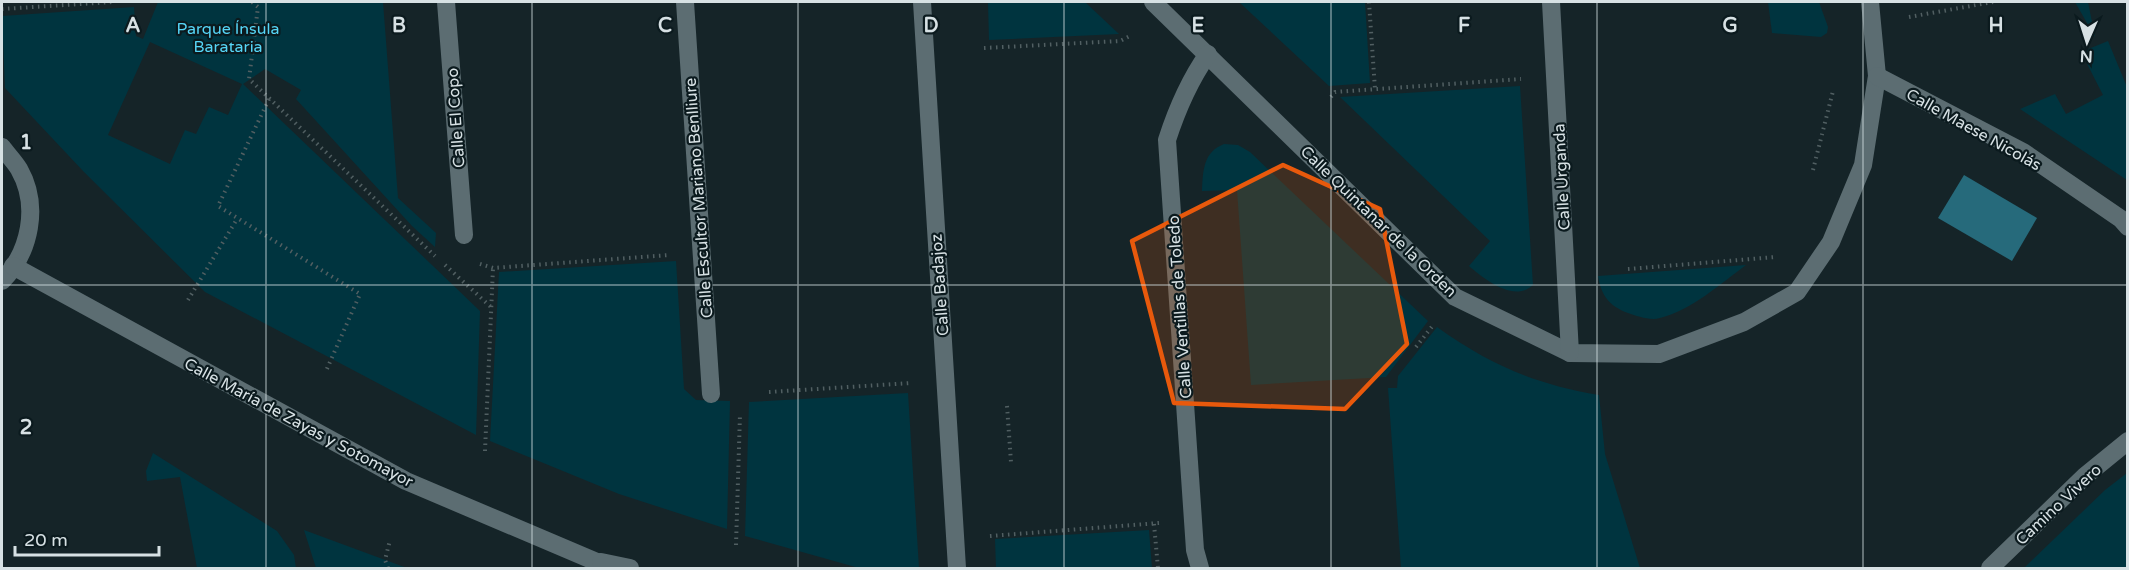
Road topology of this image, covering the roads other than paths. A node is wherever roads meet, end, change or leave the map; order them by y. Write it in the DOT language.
graph roads {
  1 [pos="446,2"];
  2 [pos="685,2"];
  3 [pos="922,2"];
  4 [pos="1153,2"];
  5 [pos="1551,2"];
  6 [pos="1870,2"];
  7 [pos="1209,54"];
  8 [pos="1877,75"];
  9 [pos="2,147"];
  10 [pos="2127,227"];
  11 [pos="464,234"];
  12 [pos="13,266"];
  13 [pos="2,281"];
  14 [pos="1570,352"];
  15 [pos="711,394"];
  16 [pos="2127,441"];
  17 [pos="593,560"];
  18 [pos="611,568"];
  19 [pos="630,568"];
  20 [pos="957,568"];
  21 [pos="1200,568"];
  22 [pos="1990,568"];
  1 -- 11 [label="street, Calle El Copo"];
  2 -- 15 [label="street, Calle Escultor Mariano Benlliure"];
  3 -- 20 [label="street, Calle Badajoz"];
  4 -- 7 [label="street, Calle Quintanar de la Orden"];
  5 -- 14 [label="street, Calle Urganda"];
  6 -- 8 [label="street, Calle Quintanar de la Orden"];
  7 -- 14 [label="street, Calle Quintanar de la Orden"];
  7 -- 21 [label="street, Calle Ventillas de Toledo"];
  8 -- 10 [label="street, Calle Maese Nicolás"];
  8 -- 14 [label="street, Calle Quintanar de la Orden"];
  9 -- 12 [label="street"];
  12 -- 13 [label="street"];
  12 -- 17 [label="street, Calle María de Zayas y Sotomayor"];
  16 -- 22 [label="street, Camino Vivero"];
  17 -- 18 [label="street, Calle María de Zayas y Sotomayor"];
  17 -- 19 [label="street, Calle María de Zayas y Sotomayor"];
}
